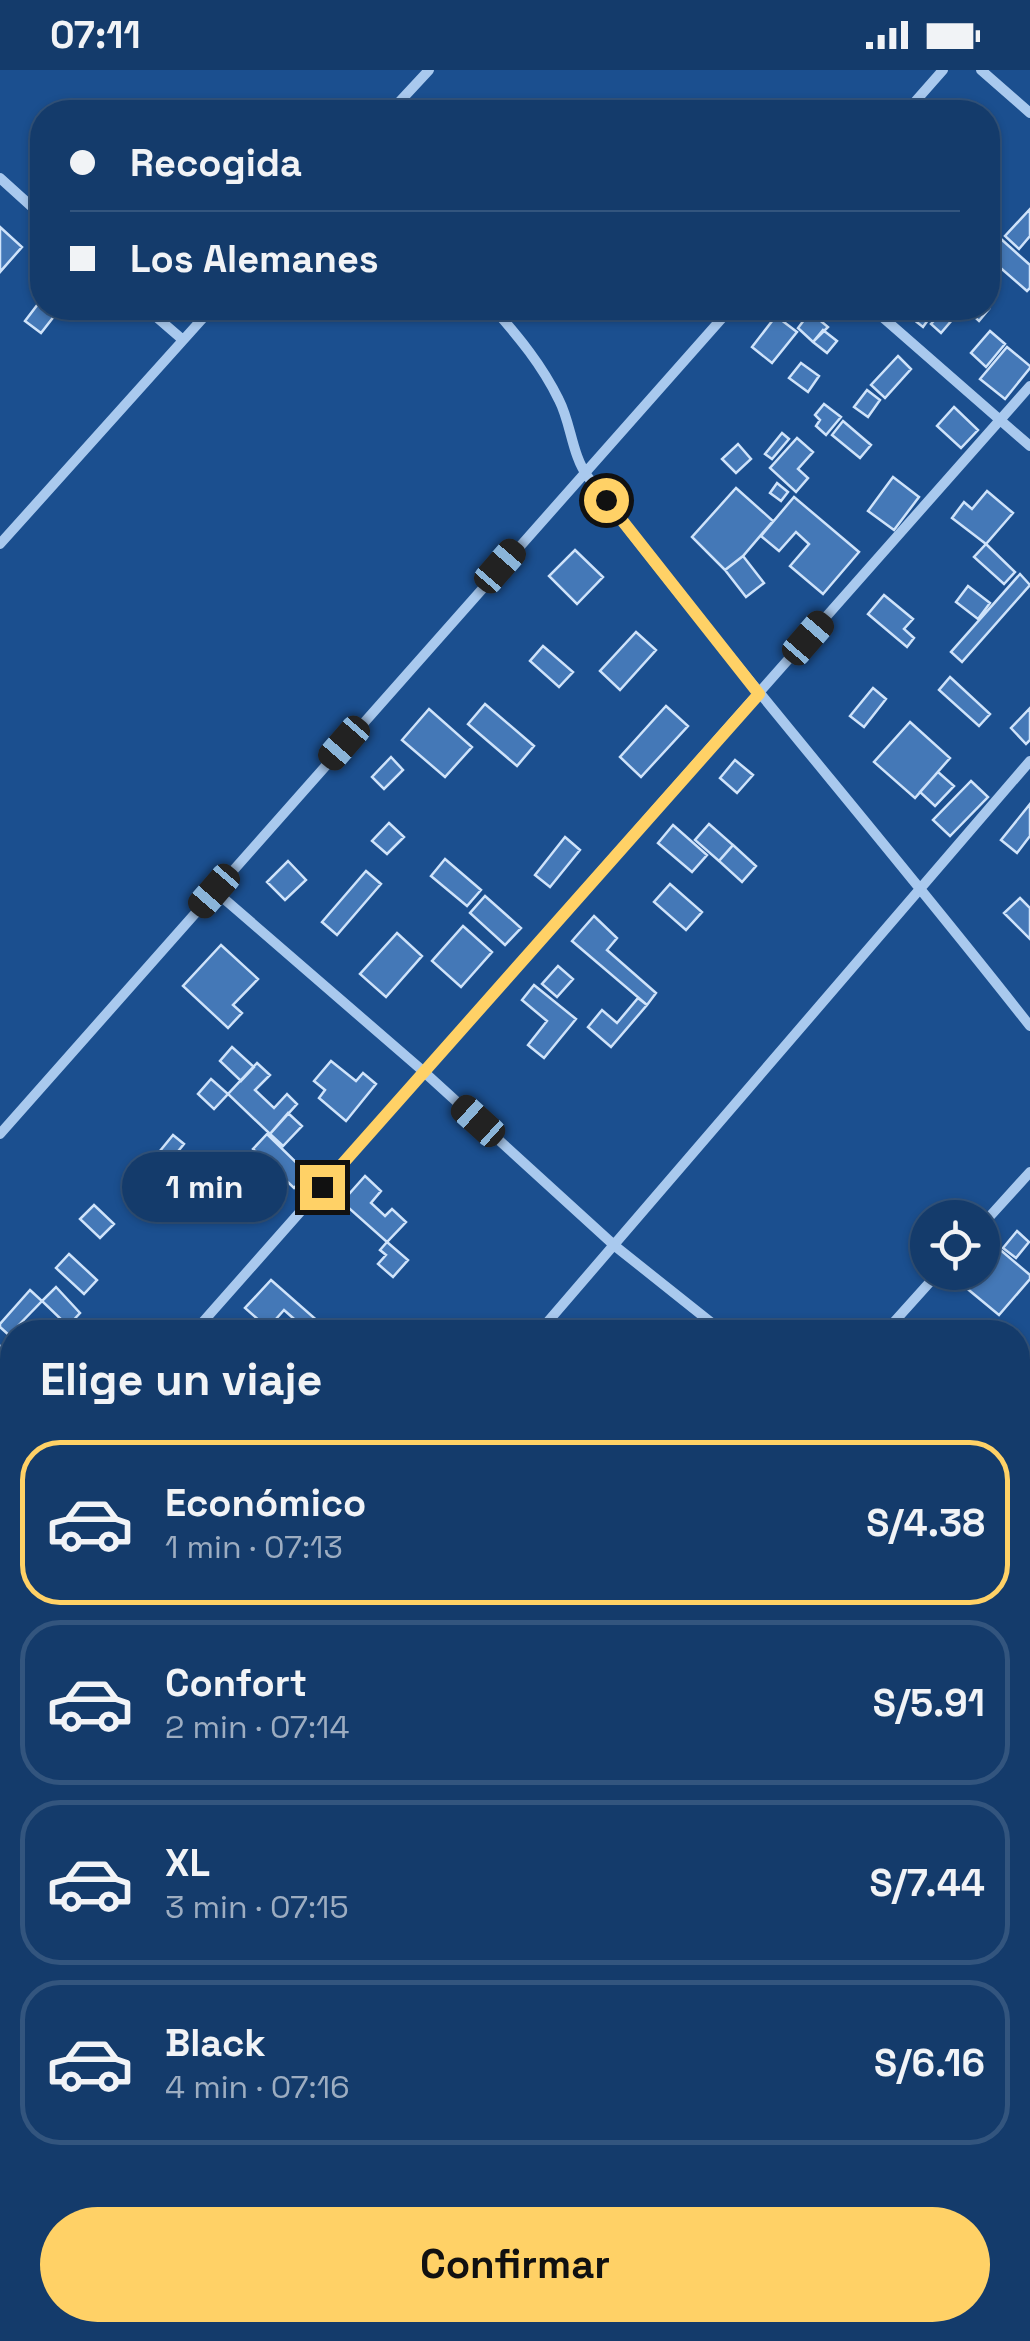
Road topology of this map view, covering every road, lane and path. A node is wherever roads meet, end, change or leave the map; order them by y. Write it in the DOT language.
graph roads {
  1 [pos="429,70"];
  2 [pos="944,70"];
  3 [pos="981,70"];
  4 [pos="401,100"];
  5 [pos="917,100"];
  6 [pos="1030,114"];
  7 [pos="0,178"];
  8 [pos="30,205"];
  9 [pos="160,320"];
  10 [pos="201,320"];
  11 [pos="504,320"];
  12 [pos="720,320"];
  13 [pos="886,320"];
  14 [pos="183,340"];
  15 [pos="1030,386"];
  16 [pos="1000,419"];
  17 [pos="1030,446"];
  18 [pos="584,472"];
  19 [pos="0,544"];
  20 [pos="759,694"];
  21 [pos="1030,761"];
  22 [pos="920,887"];
  23 [pos="214,891"];
  24 [pos="1030,1026"];
  25 [pos="423,1071"];
  26 [pos="0,1134"];
  27 [pos="1030,1172"];
  28 [pos="1000,1205"];
  29 [pos="615,1246"];
  30 [pos="923,1290"];
  31 [pos="205,1320"];
  32 [pos="550,1320"];
  33 [pos="708,1320"];
  34 [pos="896,1320"];
  1 -- 4 [label="street"];
  2 -- 5 [label="street"];
  3 -- 6 [label="street"];
  7 -- 8 [label="street"];
  9 -- 14 [label="street"];
  10 -- 14 [label="street"];
  11 -- 18 [label="street"];
  12 -- 18 [label="street"];
  13 -- 16 [label="street"];
  14 -- 19 [label="street"];
  15 -- 16 [label="street"];
  16 -- 17 [label="street"];
  16 -- 20 [label="street"];
  18 -- 20 [label="street"];
  18 -- 23 [label="street"];
  20 -- 22 [label="street"];
  20 -- 25 [label="street"];
  21 -- 22 [label="street"];
  22 -- 24 [label="street"];
  22 -- 29 [label="street"];
  23 -- 25 [label="street"];
  23 -- 26 [label="street"];
  25 -- 29 [label="street"];
  25 -- 31 [label="street"];
  27 -- 28 [label="street"];
  29 -- 32 [label="street"];
  29 -- 33 [label="street"];
  30 -- 34 [label="street"];
}
